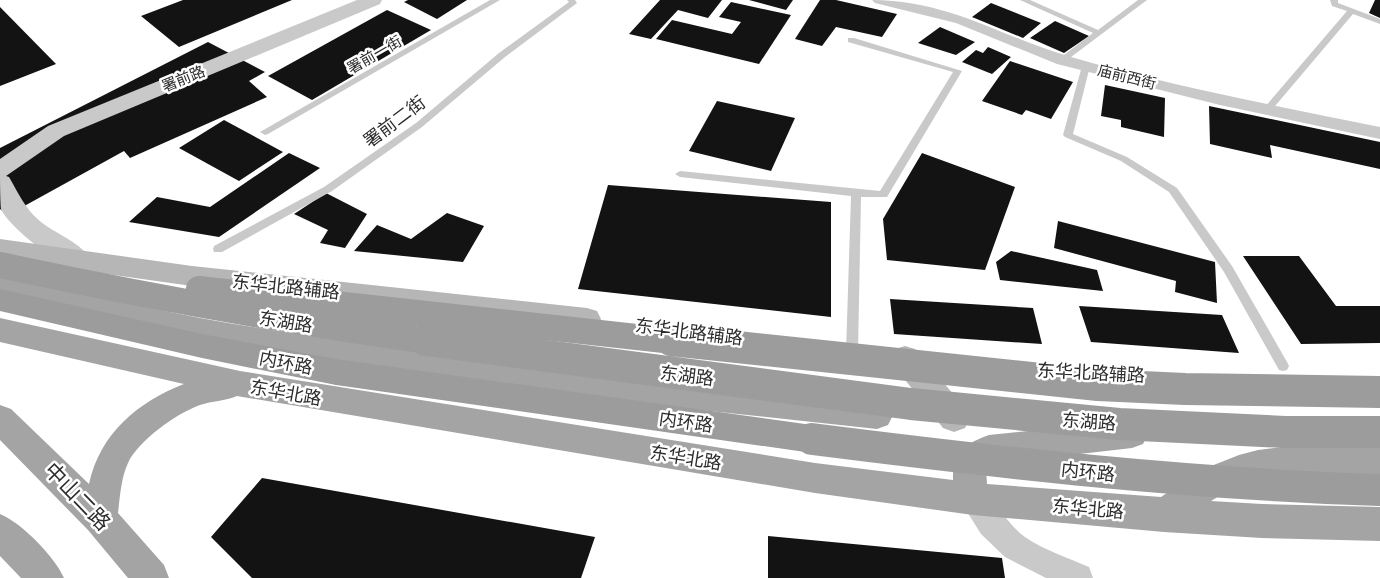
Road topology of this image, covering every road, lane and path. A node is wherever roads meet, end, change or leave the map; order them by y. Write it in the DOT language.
graph roads {
  1 [pos="373,0"];
  2 [pos="496,0"];
  3 [pos="571,0"];
  4 [pos="880,0"];
  5 [pos="1024,0"];
  6 [pos="1143,0"];
  7 [pos="1334,0"];
  8 [pos="1351,10"];
  9 [pos="1380,22"];
  10 [pos="1099,33"];
  11 [pos="850,40"];
  12 [pos="1063,60"];
  13 [pos="1086,66"];
  14 [pos="1267,110"];
  15 [pos="56,131"];
  16 [pos="265,132"];
  17 [pos="1380,133"];
  18 [pos="0,152"];
  19 [pos="0,170"];
  20 [pos="680,174"];
  21 [pos="0,183"];
  22 [pos="856,193"];
  23 [pos="0,249"];
  24 [pos="218,249"];
  25 [pos="78,260"];
  26 [pos="0,265"];
  27 [pos="144,270"];
  28 [pos="0,283"];
  29 [pos="0,300"];
  30 [pos="200,329"];
  31 [pos="0,330"];
  32 [pos="852,352"];
  33 [pos="905,358"];
  34 [pos="1284,366"];
  35 [pos="1380,380"];
  36 [pos="240,384"];
  37 [pos="1380,392"];
  38 [pos="849,412"];
  39 [pos="0,419"];
  40 [pos="958,423"];
  41 [pos="1159,431"];
  42 [pos="1380,434"];
  43 [pos="1329,459"];
  44 [pos="1380,460"];
  45 [pos="815,478"];
  46 [pos="1380,490"];
  47 [pos="972,499"];
  48 [pos="1164,514"];
  49 [pos="100,518"];
  50 [pos="1262,521"];
  51 [pos="1380,524"];
  52 [pos="0,531"];
  53 [pos="46,578"];
  54 [pos="151,578"];
  55 [pos="1078,578"];
  1 -- 15 [label="street, 署前路"];
  2 -- 16 [label="lane, 署前一街"];
  3 -- 24 [label="lane, 署前二街"];
  4 -- 12 [label="street, 庙前西街"];
  5 -- 10 [label="lane"];
  6 -- 10 [label="lane"];
  7 -- 8 [label="lane"];
  8 -- 9 [label="lane"];
  8 -- 14 [label="lane"];
  10 -- 12 [label="lane"];
  11 -- 22 [label="lane"];
  12 -- 13 [label="street, 庙前西街"];
  13 -- 14 [label="street, 庙前西街"];
  13 -- 34 [label="lane"];
  14 -- 17 [label="street, 庙前西街"];
  15 -- 18 [label="street"];
  15 -- 19 [label="street, 署前路"];
  20 -- 22 [label="lane"];
  21 -- 25 [label="street"];
  22 -- 32 [label="lane"];
  23 -- 25 [label="main road, 东华北路辅路"];
  25 -- 27 [label="main road, 东华北路辅路"];
  26 -- 37 [label="highway, bridge"];
  26 -- 42 [label="highway, 东湖路, bridge"];
  27 -- 30 [label="main road"];
  27 -- 32 [label="main road, 东华北路辅路"];
  28 -- 30 [label="main road"];
  29 -- 46 [label="highway, 内环路, bridge"];
  30 -- 38 [label="main road"];
  31 -- 36 [label="main road, 东华北路"];
  32 -- 33 [label="main road, 东华北路辅路"];
  32 -- 38 [label="main road"];
  33 -- 35 [label="main road, 东华北路辅路"];
  33 -- 40 [label="main road"];
  36 -- 45 [label="main road, 东华北路"];
  36 -- 49 [label="main road"];
  38 -- 40 [label="main road"];
  38 -- 45 [label="main road"];
  39 -- 49 [label="main road, 中山二路"];
  40 -- 41 [label="main road"];
  41 -- 42 [label="main road"];
  41 -- 47 [label="main road"];
  43 -- 44 [label="main road"];
  43 -- 48 [label="main road"];
  43 -- 50 [label="main road"];
  45 -- 47 [label="main road, 东华北路"];
  47 -- 48 [label="main road, 东华北路"];
  47 -- 55 [label="street"];
  48 -- 50 [label="main road, 东华北路"];
  49 -- 54 [label="main road, 中山二路"];
  50 -- 51 [label="main road, 东华北路"];
  52 -- 53 [label="main road"];
}
